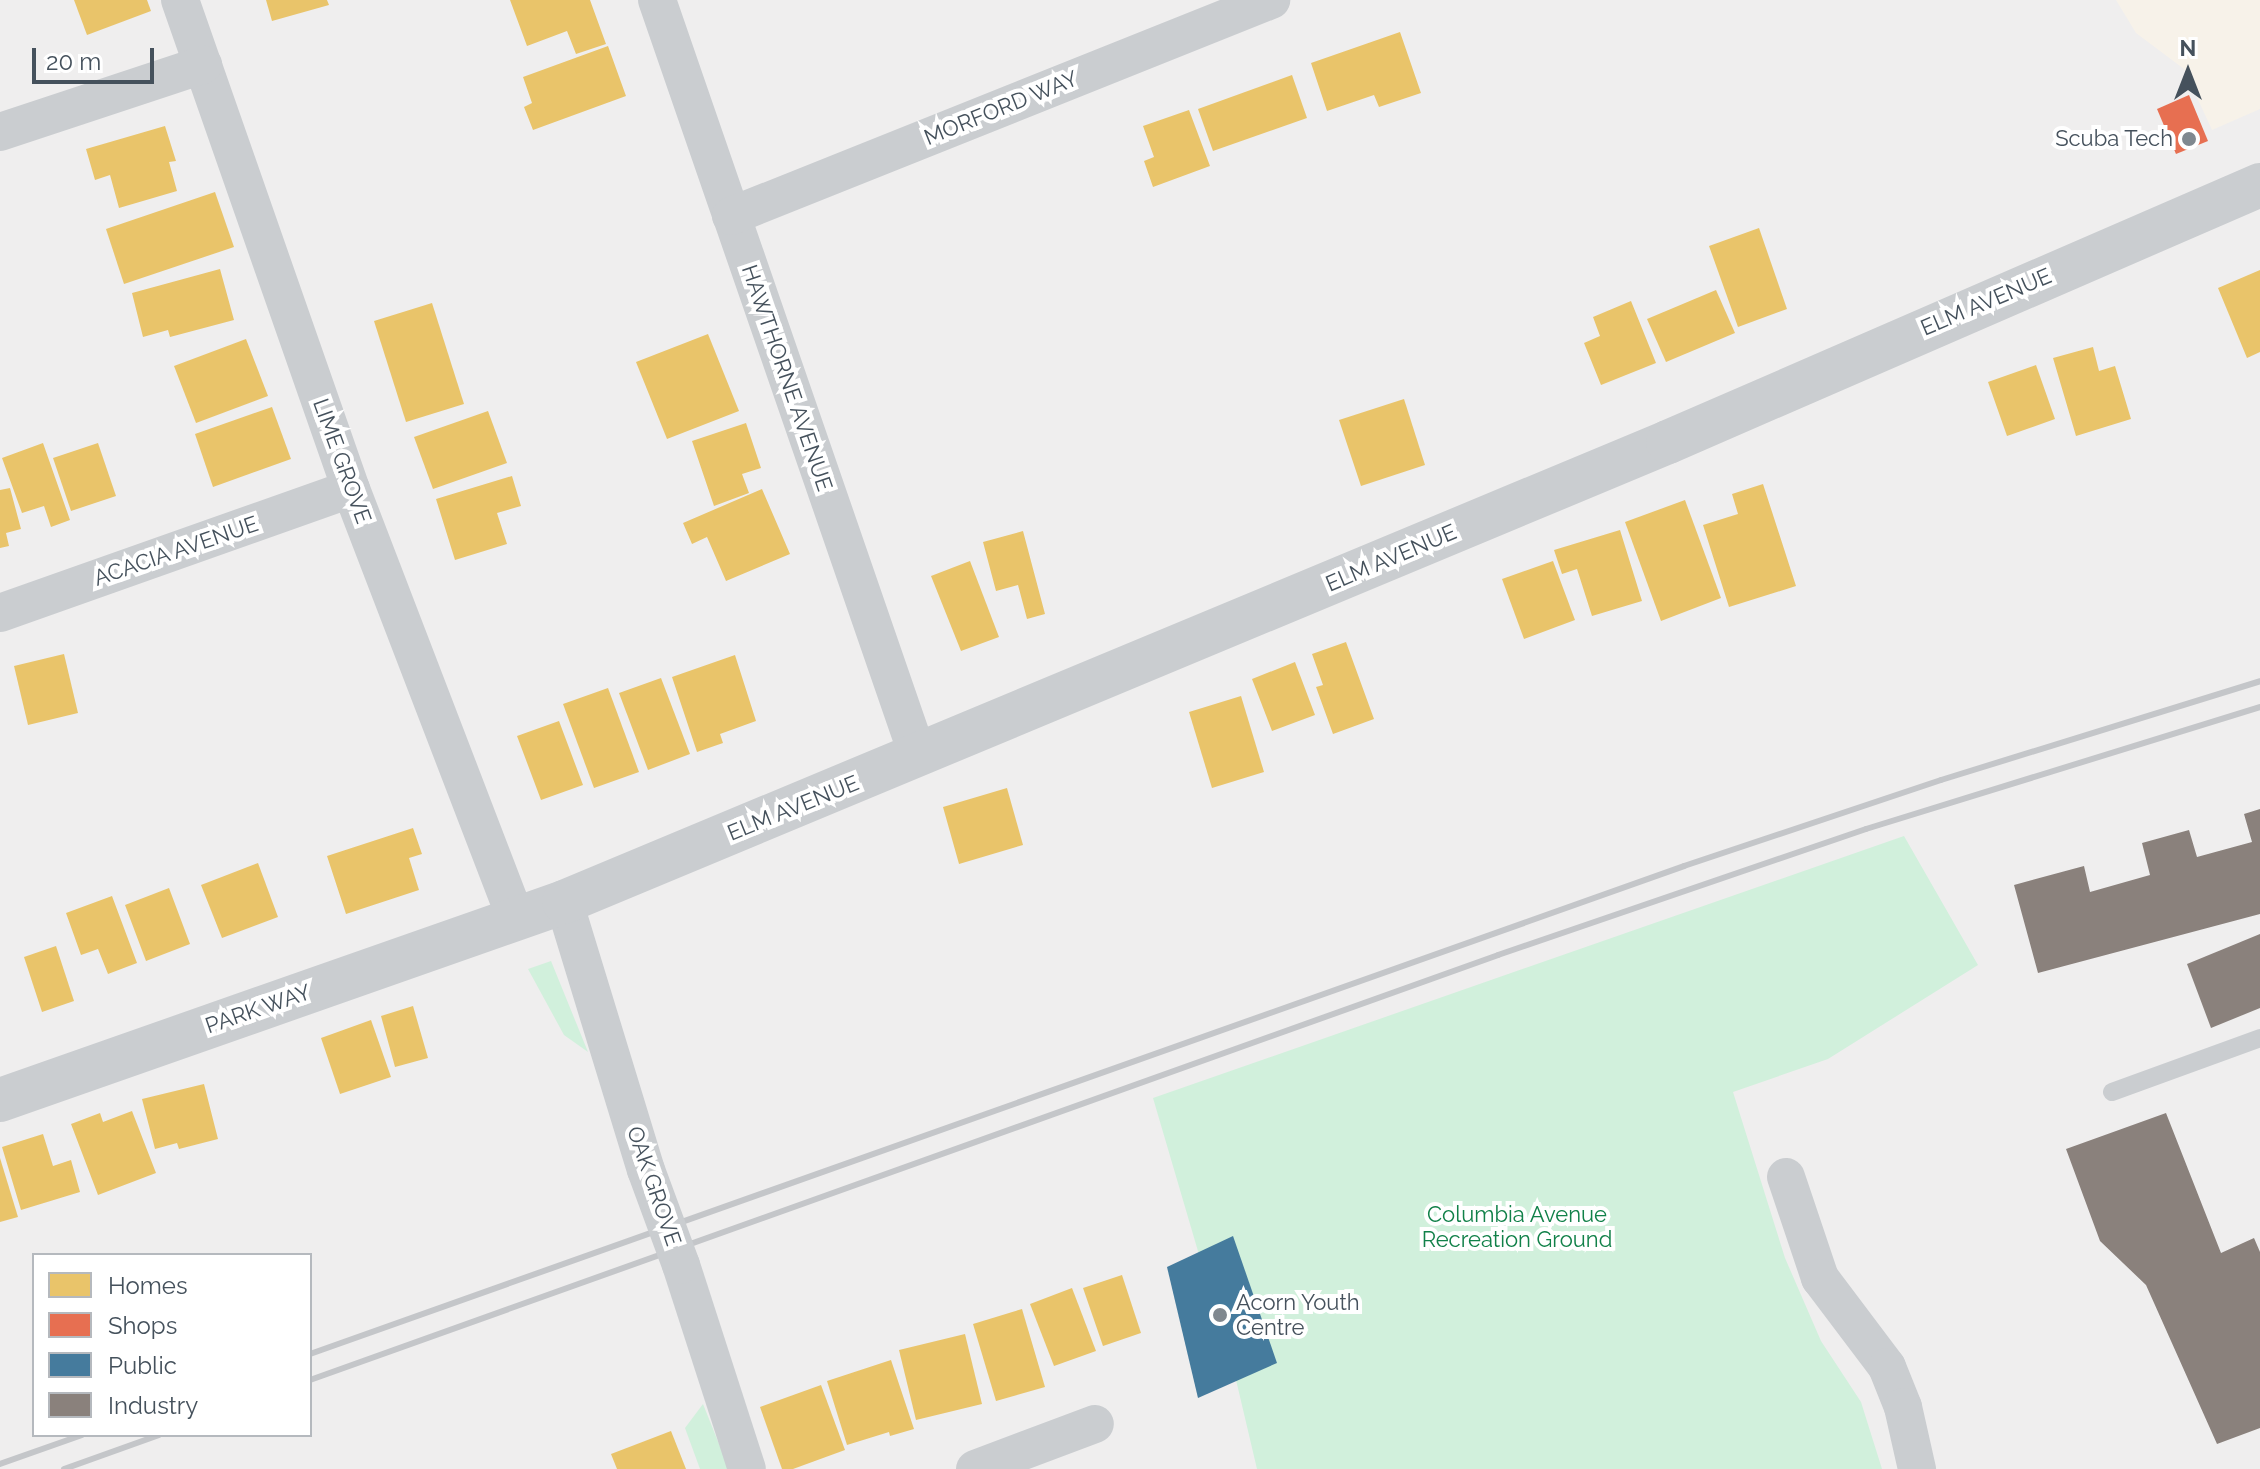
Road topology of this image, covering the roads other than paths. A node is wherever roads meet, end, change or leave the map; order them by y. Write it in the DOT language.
graph roads {
  1 [pos="180,0"];
  2 [pos="657,0"];
  3 [pos="1271,0"];
  4 [pos="203,65"];
  5 [pos="0,132"];
  6 [pos="2260,185"];
  7 [pos="731,216"];
  8 [pos="351,489"];
  9 [pos="0,613"];
  10 [pos="918,756"];
  11 [pos="564,902"];
  12 [pos="516,918"];
  13 [pos="2260,1038"];
  14 [pos="2112,1092"];
  15 [pos="0,1100"];
  16 [pos="1786,1177"];
  17 [pos="1095,1424"];
  18 [pos="747,1469"];
  19 [pos="975,1469"];
  20 [pos="1917,1469"];
  1 -- 4 [label="street, LIME GROVE"];
  2 -- 7 [label="street, HAWTHORNE AVENUE"];
  3 -- 7 [label="street, MORFORD WAY"];
  4 -- 5 [label="street"];
  4 -- 8 [label="street, LIME GROVE"];
  6 -- 10 [label="street, ELM AVENUE"];
  7 -- 10 [label="street, HAWTHORNE AVENUE"];
  8 -- 9 [label="street, ACACIA AVENUE"];
  8 -- 12 [label="street, LIME GROVE"];
  10 -- 11 [label="street, ELM AVENUE"];
  11 -- 12 [label="street, ELM AVENUE"];
  11 -- 18 [label="street, OAK GROVE, bridge"];
  12 -- 15 [label="street, PARK WAY"];
  13 -- 14 [label="lane"];
  16 -- 20 [label="street"];
  17 -- 19 [label="street"];
}
